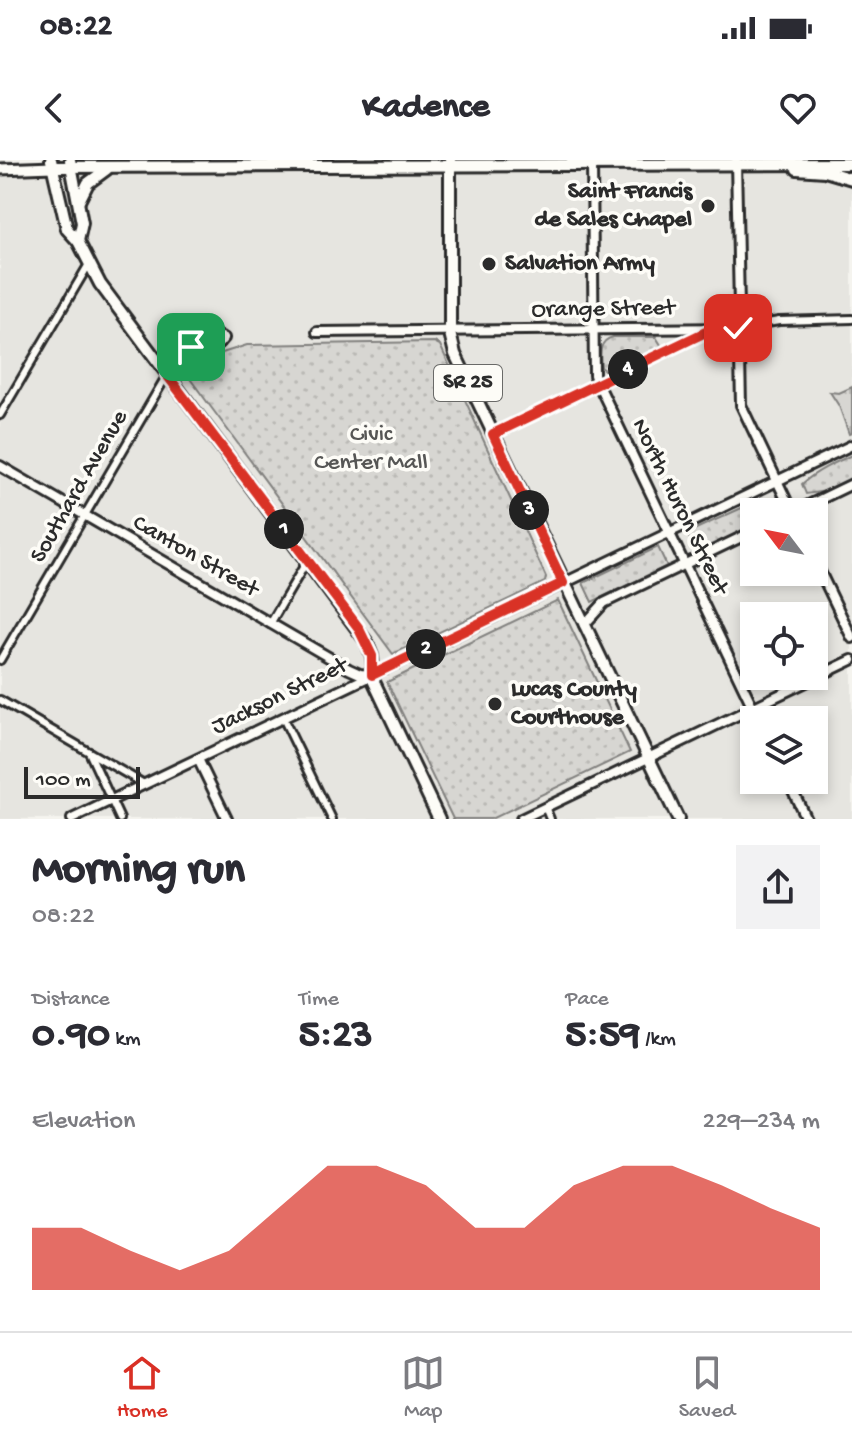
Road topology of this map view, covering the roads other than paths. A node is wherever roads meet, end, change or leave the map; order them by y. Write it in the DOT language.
graph roads {
  1 [pos="737,161"];
  2 [pos="592,162"];
  3 [pos="450,163"];
  4 [pos="52,164"];
  5 [pos="71,164"];
  6 [pos="776,164"];
  7 [pos="852,164"];
  8 [pos="109,167"];
  9 [pos="0,169"];
  10 [pos="852,179"];
  11 [pos="78,203"];
  12 [pos="78,241"];
  13 [pos="89,264"];
  14 [pos="852,319"];
  15 [pos="738,328"];
  16 [pos="712,329"];
  17 [pos="593,331"];
  18 [pos="317,332"];
  19 [pos="450,333"];
  20 [pos="167,375"];
  21 [pos="598,384"];
  22 [pos="0,415"];
  23 [pos="493,434"];
  24 [pos="852,445"];
  25 [pos="0,466"];
  26 [pos="777,481"];
  27 [pos="852,484"];
  28 [pos="786,498"];
  29 [pos="822,498"];
  30 [pos="84,515"];
  31 [pos="670,532"];
  32 [pos="740,538"];
  33 [pos="308,560"];
  34 [pos="685,564"];
  35 [pos="563,583"];
  36 [pos="827,586"];
  37 [pos="270,624"];
  38 [pos="584,625"];
  39 [pos="852,638"];
  40 [pos="0,660"];
  41 [pos="852,660"];
  42 [pos="372,675"];
  43 [pos="0,700"];
  44 [pos="752,706"];
  45 [pos="757,706"];
  46 [pos="740,714"];
  47 [pos="283,718"];
  48 [pos="89,752"];
  49 [pos="649,758"];
  50 [pos="198,759"];
  51 [pos="144,784"];
  52 [pos="794,794"];
  53 [pos="111,800"];
  54 [pos="545,807"];
  55 [pos="72,819"];
  56 [pos="120,819"];
  57 [pos="227,819"];
  58 [pos="332,819"];
  59 [pos="439,819"];
  60 [pos="521,819"];
  61 [pos="550,819"];
  62 [pos="678,819"];
  63 [pos="806,819"];
  1 -- 2 [label="main road"];
  1 -- 6 [label="main road"];
  1 -- 15 [label="street"];
  2 -- 3 [label="main road"];
  2 -- 17 [label="street, North Huron Street"];
  3 -- 8 [label="main road"];
  3 -- 19 [label="main road, SR 25"];
  4 -- 5 [label="main road"];
  4 -- 9 [label="main road"];
  4 -- 12 [label="main road"];
  5 -- 8 [label="main road"];
  5 -- 11 [label="main road"];
  6 -- 7 [label="main road"];
  6 -- 10 [label="main road"];
  8 -- 11 [label="main road"];
  11 -- 12 [label="main road"];
  12 -- 13 [label="main road"];
  13 -- 20 [label="main road"];
  13 -- 22 [label="street"];
  14 -- 15 [label="street, Orange Street"];
  15 -- 16 [label="street, Orange Street"];
  15 -- 26 [label="street"];
  16 -- 17 [label="street, Orange Street"];
  16 -- 21 [label="street"];
  17 -- 19 [label="street, Orange Street"];
  17 -- 21 [label="street, North Huron Street"];
  18 -- 19 [label="street, Orange Street"];
  19 -- 23 [label="main road, SR 25"];
  20 -- 20 [label="street"];
  20 -- 30 [label="street, Southard Avenue"];
  20 -- 33 [label="main road"];
  21 -- 23 [label="street"];
  21 -- 31 [label="street, North Huron Street"];
  23 -- 35 [label="main road, SR 25"];
  24 -- 26 [label="street, Jackson Street"];
  25 -- 30 [label="street, Canton Street"];
  26 -- 28 [label="street"];
  26 -- 31 [label="street, Jackson Street"];
  27 -- 29 [label="street"];
  30 -- 37 [label="street, Canton Street"];
  30 -- 40 [label="street, Southard Avenue"];
  31 -- 34 [label="street, North Huron Street"];
  31 -- 35 [label="street, Jackson Street"];
  32 -- 34 [label="street"];
  33 -- 37 [label="street"];
  33 -- 42 [label="main road"];
  34 -- 38 [label="street"];
  34 -- 44 [label="street, North Huron Street"];
  35 -- 38 [label="main road, SR 25"];
  35 -- 42 [label="street, Jackson Street"];
  36 -- 39 [label="street"];
  37 -- 42 [label="street, Canton Street"];
  38 -- 49 [label="main road, SR 25"];
  41 -- 45 [label="street"];
  42 -- 47 [label="street, Jackson Street"];
  42 -- 59 [label="main road"];
  43 -- 48 [label="street"];
  46 -- 49 [label="street"];
  47 -- 50 [label="street, Jackson Street"];
  47 -- 58 [label="street"];
  48 -- 51 [label="street"];
  48 -- 53 [label="street"];
  49 -- 54 [label="street"];
  49 -- 62 [label="main road, SR 25"];
  50 -- 51 [label="street, Jackson Street"];
  50 -- 57 [label="street"];
  51 -- 53 [label="street, Jackson Street"];
  52 -- 63 [label="street"];
  53 -- 55 [label="street, Jackson Street"];
  53 -- 56 [label="street"];
  54 -- 60 [label="street"];
  54 -- 61 [label="street"];
}
